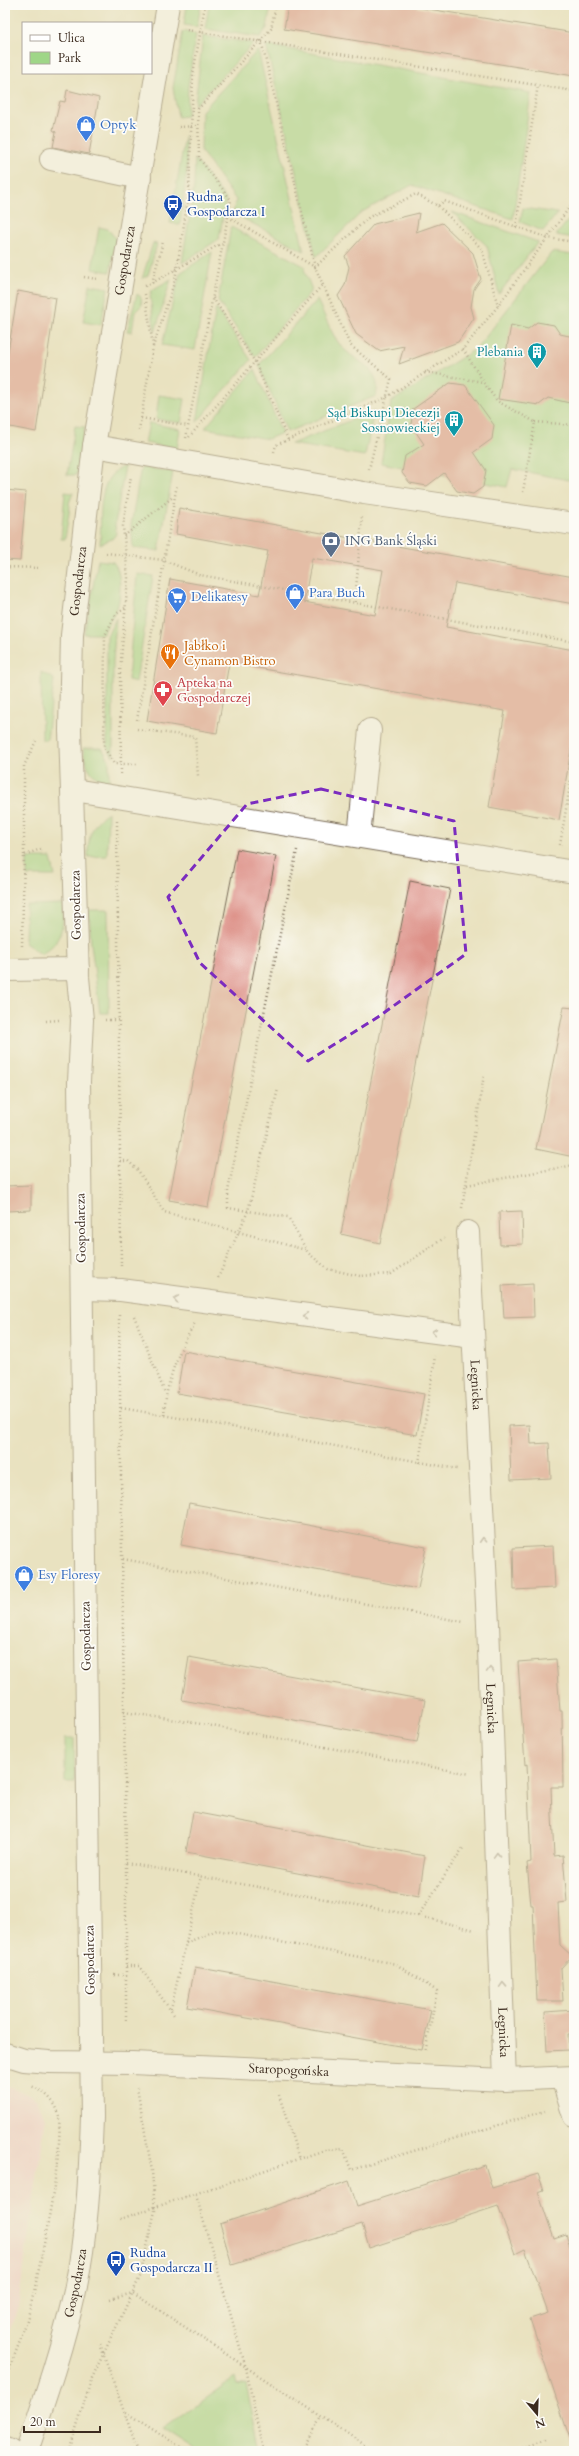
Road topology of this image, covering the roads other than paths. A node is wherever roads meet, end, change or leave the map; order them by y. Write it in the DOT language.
graph roads {
  1 [pos="168,5"];
  2 [pos="51,159"];
  3 [pos="140,178"];
  4 [pos="94,446"];
  5 [pos="574,524"];
  6 [pos="370,730"];
  7 [pos="74,790"];
  8 [pos="359,836"];
  9 [pos="565,870"];
  10 [pos="78,969"];
  11 [pos="5,970"];
  12 [pos="464,1223"];
  13 [pos="82,1289"];
  14 [pos="473,1337"];
  15 [pos="5,2054"];
  16 [pos="92,2063"];
  17 [pos="568,2078"];
  18 [pos="505,2080"];
  19 [pos="574,2116"];
  20 [pos="5,2449"];
  21 [pos="10,2451"];
  22 [pos="27,2451"];
  1 -- 3 [label="street, Gospodarcza"];
  2 -- 3 [label="street"];
  3 -- 4 [label="street, Gospodarcza"];
  4 -- 5 [label="street"];
  4 -- 7 [label="street, Gospodarcza"];
  6 -- 8 [label="street"];
  7 -- 8 [label="street"];
  7 -- 10 [label="street, Gospodarcza"];
  8 -- 9 [label="street"];
  10 -- 11 [label="street"];
  10 -- 13 [label="street, Gospodarcza"];
  12 -- 14 [label="street, Legnicka"];
  14 -- 13 [label="street, one-way"];
  13 -- 16 [label="street, Gospodarcza"];
  18 -- 14 [label="street, Legnicka, one-way"];
  15 -- 16 [label="street, Staropogońska"];
  16 -- 18 [label="street, Staropogońska"];
  16 -- 22 [label="street, Gospodarcza"];
  17 -- 18 [label="street, Staropogońska"];
  17 -- 19 [label="street"];
  20 -- 21 [label="street"];
}
